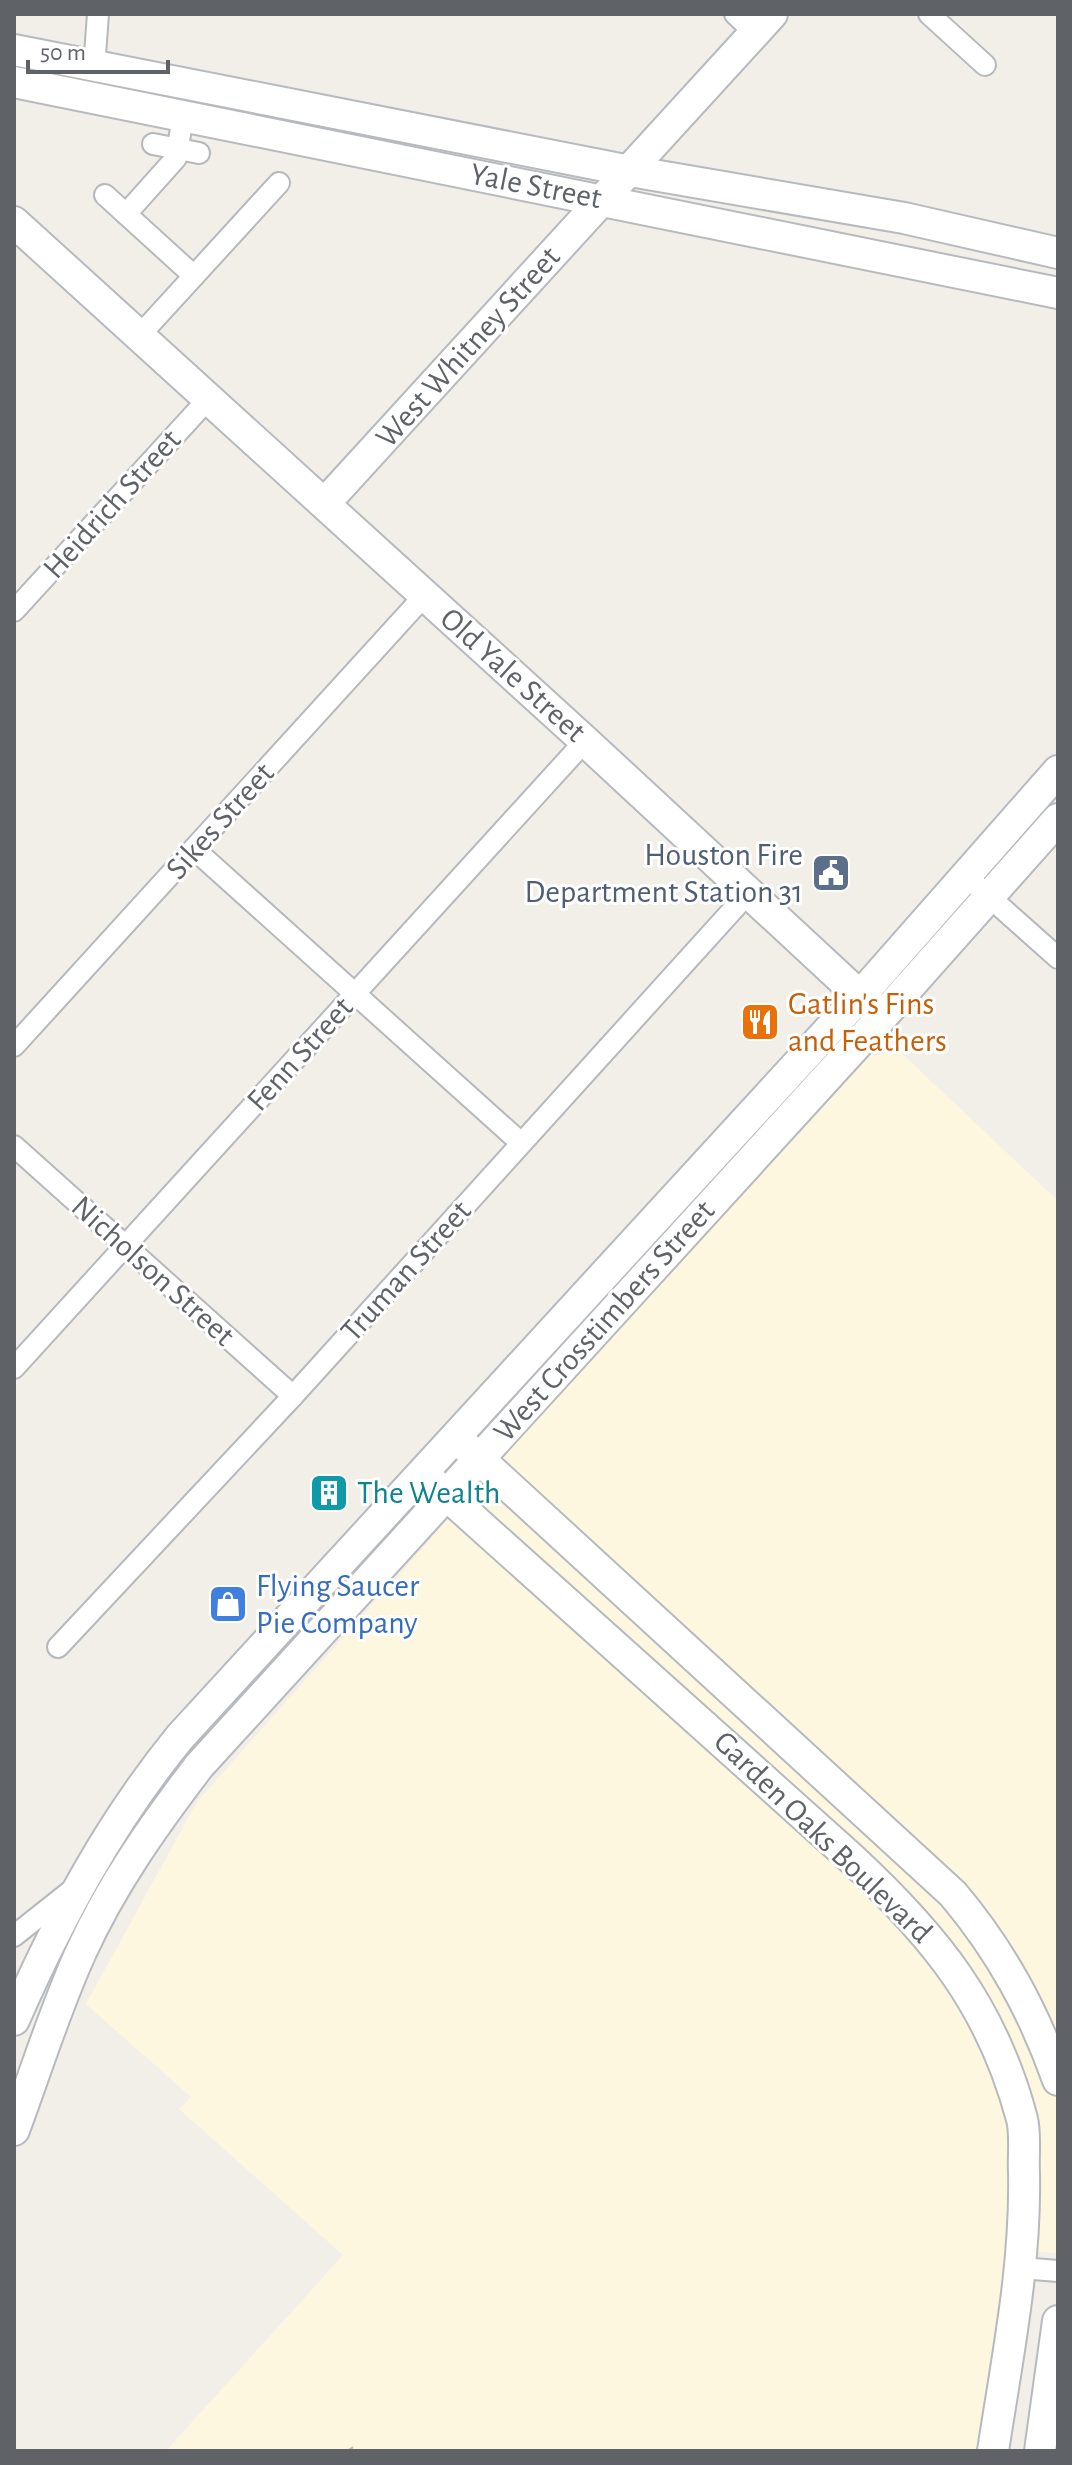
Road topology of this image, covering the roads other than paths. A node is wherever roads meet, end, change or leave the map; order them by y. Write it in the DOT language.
graph roads {
  1 [pos="98,14"];
  2 [pos="929,14"];
  3 [pos="754,20"];
  4 [pos="14,50"];
  5 [pos="985,65"];
  6 [pos="94,68"];
  7 [pos="14,82"];
  8 [pos="258,97"];
  9 [pos="183,117"];
  10 [pos="250,131"];
  11 [pos="153,144"];
  12 [pos="177,149"];
  13 [pos="199,153"];
  14 [pos="630,171"];
  15 [pos="279,183"];
  16 [pos="105,195"];
  17 [pos="603,199"];
  18 [pos="126,214"];
  19 [pos="904,218"];
  20 [pos="14,222"];
  21 [pos="1058,253"];
  22 [pos="895,259"];
  23 [pos="194,276"];
  24 [pos="1058,293"];
  25 [pos="140,335"];
  26 [pos="210,397"];
  27 [pos="325,503"];
  28 [pos="425,595"];
  29 [pos="14,611"];
  30 [pos="585,741"];
  31 [pos="1058,771"];
  32 [pos="1058,819"];
  33 [pos="194,849"];
  34 [pos="978,887"];
  35 [pos="749,892"];
  36 [pos="1058,958"];
  37 [pos="355,993"];
  38 [pos="860,996"];
  39 [pos="882,1017"];
  40 [pos="14,1046"];
  41 [pos="521,1143"];
  42 [pos="14,1146"];
  43 [pos="641,1234"];
  44 [pos="125,1246"];
  45 [pos="665,1255"];
  46 [pos="14,1368"];
  47 [pos="293,1396"];
  48 [pos="455,1437"];
  49 [pos="479,1458"];
  50 [pos="421,1474"];
  51 [pos="446,1494"];
  52 [pos="328,1575"];
  53 [pos="353,1597"];
  54 [pos="58,1647"];
  55 [pos="700,1659"];
  56 [pos="682,1703"];
  57 [pos="145,1779"];
  58 [pos="168,1807"];
  59 [pos="924,1865"];
  60 [pos="873,1878"];
  61 [pos="77,1886"];
  62 [pos="14,1936"];
  63 [pos="14,2021"];
  64 [pos="49,2034"];
  65 [pos="1058,2080"];
  66 [pos="14,2130"];
  67 [pos="1021,2268"];
  68 [pos="1058,2271"];
  69 [pos="1058,2321"];
  70 [pos="993,2451"];
  71 [pos="1040,2451"];
  1 -- 6 [label="street"];
  2 -- 5 [label="street"];
  3 -- 14 [label="main road, West Whitney Street"];
  4 -- 6 [label="main road, Yale Street"];
  6 -- 8 [label="main road, Yale Street"];
  7 -- 9 [label="main road, Yale Street"];
  8 -- 10 [label="main road"];
  8 -- 14 [label="main road, Yale Street"];
  9 -- 10 [label="main road, Yale Street"];
  9 -- 12 [label="street"];
  10 -- 17 [label="main road, Yale Street"];
  11 -- 12 [label="street"];
  12 -- 13 [label="street"];
  12 -- 18 [label="street"];
  14 -- 17 [label="main road, West Whitney Street"];
  14 -- 19 [label="main road, Yale Street"];
  15 -- 23 [label="street"];
  16 -- 18 [label="street"];
  17 -- 22 [label="main road, Yale Street"];
  17 -- 27 [label="main road, West Whitney Street"];
  18 -- 23 [label="street"];
  19 -- 21 [label="main road, Yale Street"];
  19 -- 22 [label="main road"];
  20 -- 25 [label="main road, Old Yale Street"];
  22 -- 24 [label="main road, Yale Street"];
  23 -- 25 [label="street"];
  25 -- 26 [label="main road, Old Yale Street"];
  26 -- 27 [label="main road, Old Yale Street"];
  26 -- 29 [label="street, Heidrich Street"];
  27 -- 28 [label="main road, Old Yale Street"];
  28 -- 30 [label="main road, Old Yale Street"];
  28 -- 33 [label="street, Sikes Street"];
  30 -- 35 [label="main road, Old Yale Street"];
  30 -- 37 [label="street, Fenn Street"];
  31 -- 34 [label="main road, West Crosstimbers Street"];
  32 -- 34 [label="main road, West Crosstimbers Street"];
  33 -- 37 [label="street"];
  33 -- 40 [label="street, Sikes Street"];
  34 -- 36 [label="street"];
  34 -- 38 [label="main road, West Crosstimbers Street"];
  34 -- 39 [label="main road, West Crosstimbers Street"];
  35 -- 38 [label="main road, Old Yale Street"];
  35 -- 41 [label="street, Truman Street"];
  37 -- 41 [label="street"];
  37 -- 44 [label="street, Fenn Street"];
  38 -- 39 [label="main road, Old Yale Street"];
  38 -- 43 [label="main road, West Crosstimbers Street"];
  39 -- 45 [label="main road, West Crosstimbers Street"];
  41 -- 47 [label="street, Truman Street"];
  42 -- 44 [label="street, Nicholson Street"];
  43 -- 45 [label="main road"];
  43 -- 48 [label="main road, West Crosstimbers Street"];
  44 -- 46 [label="street, Fenn Street"];
  44 -- 47 [label="street, Nicholson Street"];
  45 -- 49 [label="main road, West Crosstimbers Street"];
  47 -- 54 [label="street, Truman Street"];
  48 -- 49 [label="main road, Garden Oaks Boulevard"];
  48 -- 50 [label="main road, West Crosstimbers Street"];
  49 -- 51 [label="main road, West Crosstimbers Street"];
  49 -- 55 [label="main road, Garden Oaks Boulevard"];
  50 -- 51 [label="main road, Garden Oaks Boulevard"];
  50 -- 52 [label="main road, West Crosstimbers Street"];
  51 -- 53 [label="main road, West Crosstimbers Street"];
  51 -- 56 [label="main road, Garden Oaks Boulevard"];
  52 -- 53 [label="main road"];
  52 -- 57 [label="main road, West Crosstimbers Street"];
  53 -- 58 [label="main road, West Crosstimbers Street"];
  55 -- 56 [label="main road"];
  55 -- 59 [label="main road, Garden Oaks Boulevard"];
  56 -- 60 [label="main road, Garden Oaks Boulevard"];
  57 -- 58 [label="main road"];
  57 -- 61 [label="main road, West Crosstimbers Street"];
  58 -- 64 [label="main road, West Crosstimbers Street"];
  59 -- 60 [label="main road"];
  59 -- 65 [label="main road, Garden Oaks Boulevard"];
  60 -- 67 [label="main road, Garden Oaks Boulevard"];
  61 -- 62 [label="street"];
  61 -- 63 [label="main road, West Crosstimbers Street"];
  63 -- 64 [label="street"];
  64 -- 66 [label="main road, West Crosstimbers Street"];
  67 -- 68 [label="street"];
  67 -- 70 [label="main road, Garden Oaks Boulevard"];
  69 -- 71 [label="main road"];
}
